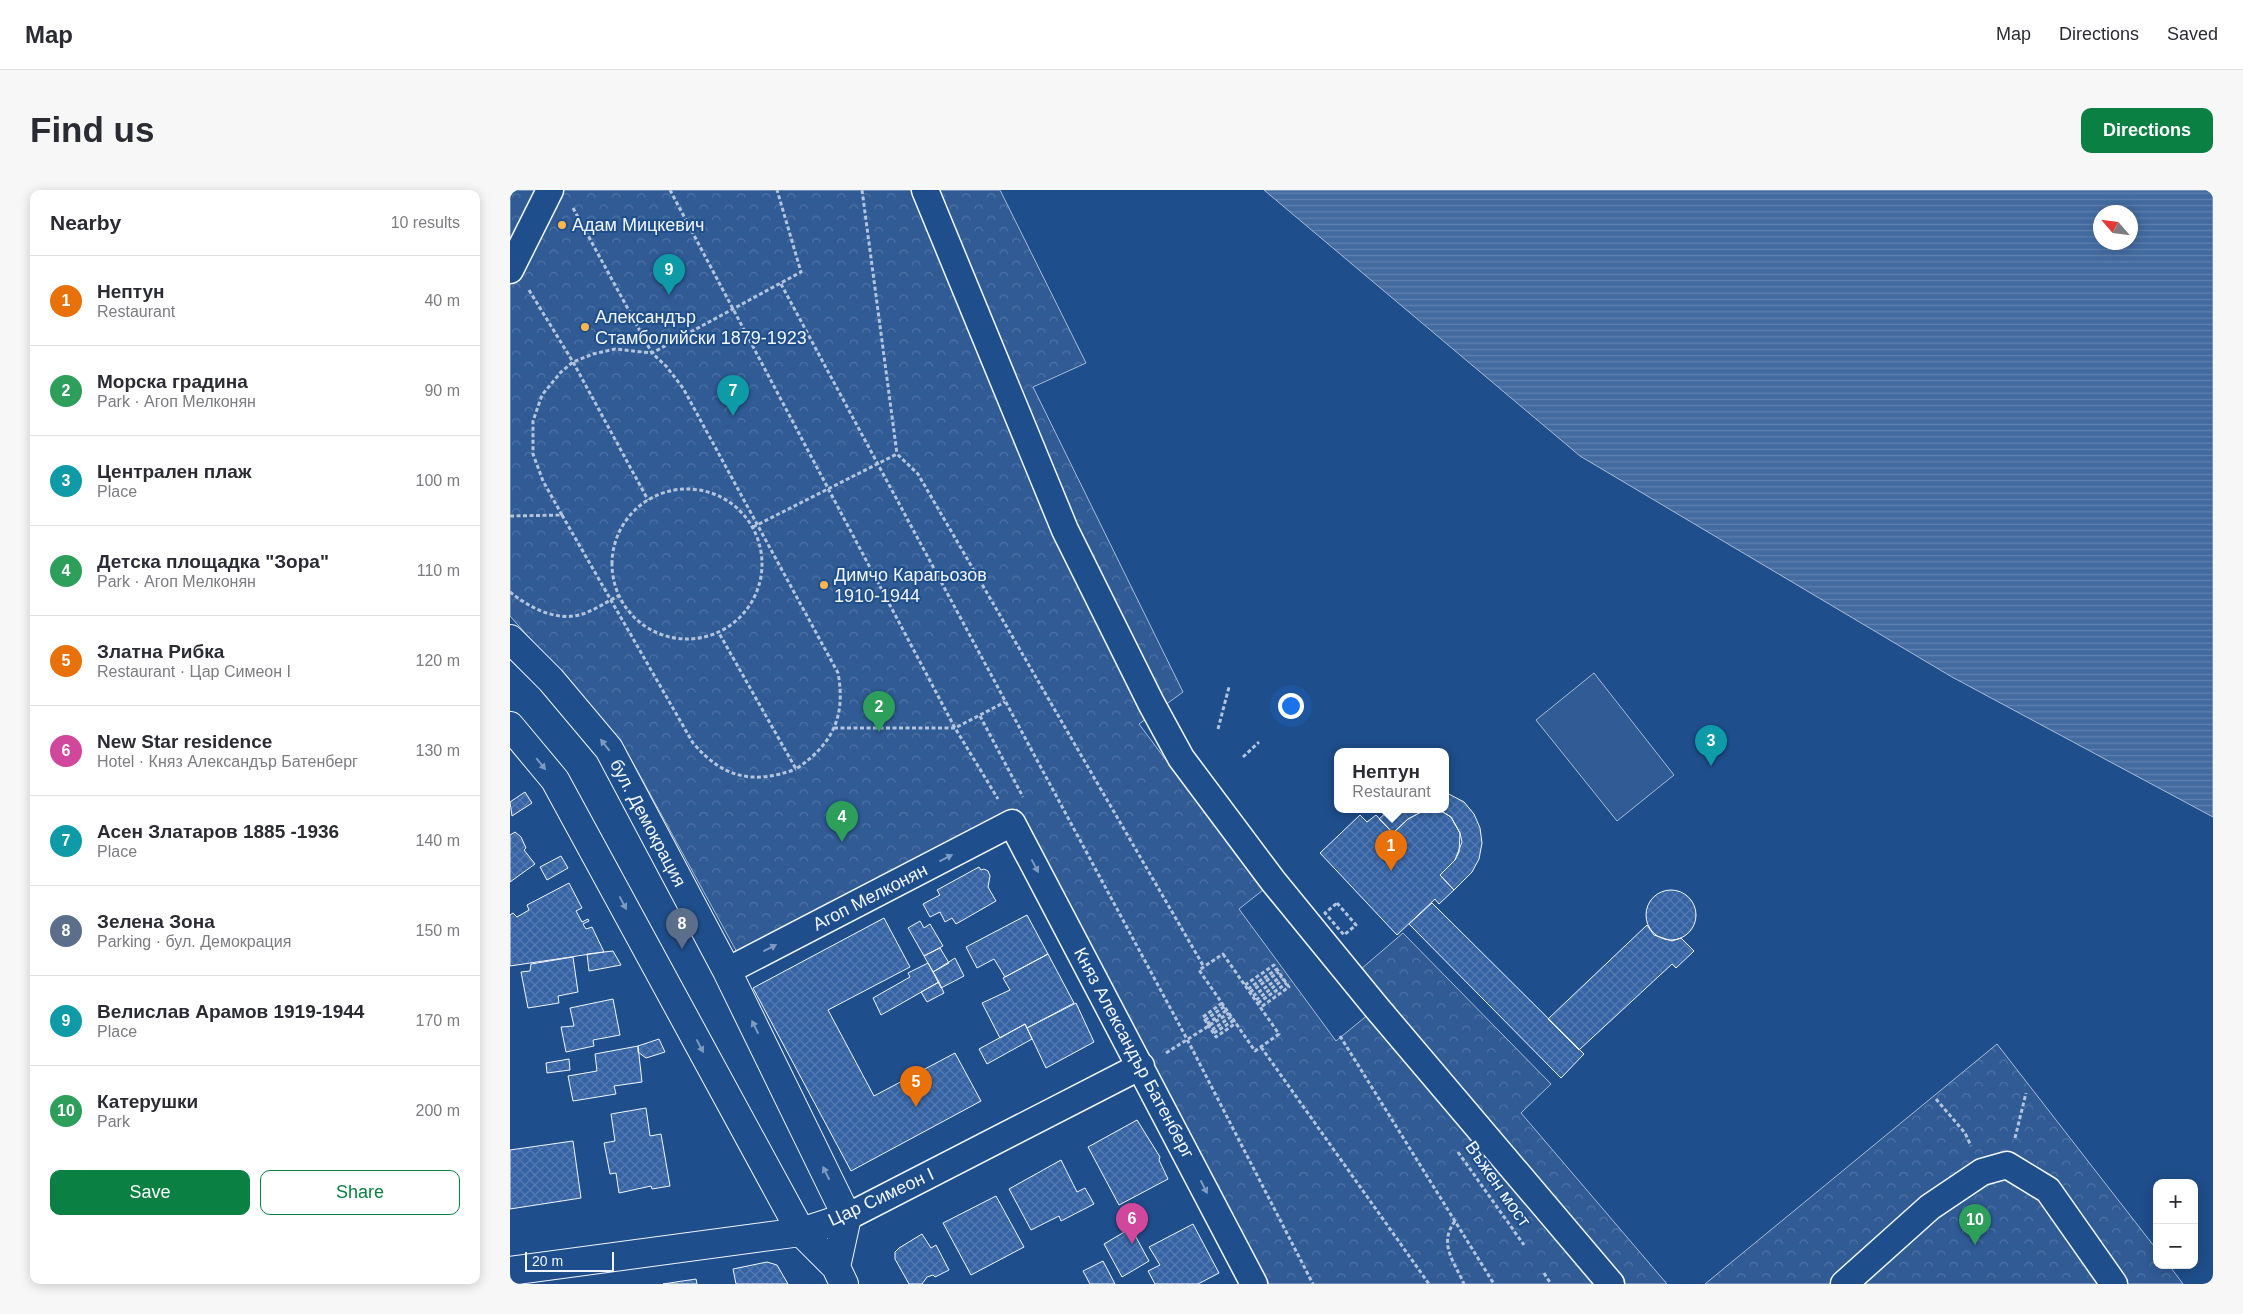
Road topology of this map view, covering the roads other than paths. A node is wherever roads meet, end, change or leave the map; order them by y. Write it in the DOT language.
graph roads {
  1 [pos="550,190"];
  2 [pos="926,190"];
  3 [pos="511,265"];
  4 [pos="510,639"];
  5 [pos="510,726"];
  6 [pos="1012,823"];
  7 [pos="727,971"];
  8 [pos="1141,1066"];
  9 [pos="847,1217"];
  10 [pos="801,1232"];
  11 [pos="510,1272"];
  12 [pos="840,1276"];
  13 [pos="1254,1284"];
  14 [pos="1611,1284"];
  15 [pos="1844,1284"];
  16 [pos="2114,1284"];
  1 -- 3 [label="street"];
  2 -- 14 [label="street"];
  7 -- 4 [label="main road, бул. Демокрация, one-way"];
  5 -- 10 [label="main road, one-way"];
  7 -- 6 [label="street, Агоп Мелконян, one-way"];
  6 -- 8 [label="street, Княз Александър Батенберг, one-way"];
  9 -- 7 [label="main road, бул. Демокрация, one-way"];
  8 -- 9 [label="street, Цар Симеон I"];
  8 -- 13 [label="street, Княз Александър Батенберг, one-way"];
  9 -- 10 [label="main road, Цар Симеон I"];
  9 -- 12 [label="main road"];
  10 -- 11 [label="main road, Цар Симеон I"];
  10 -- 12 [label="main road"];
  15 -- 16 [label="street"];
}
